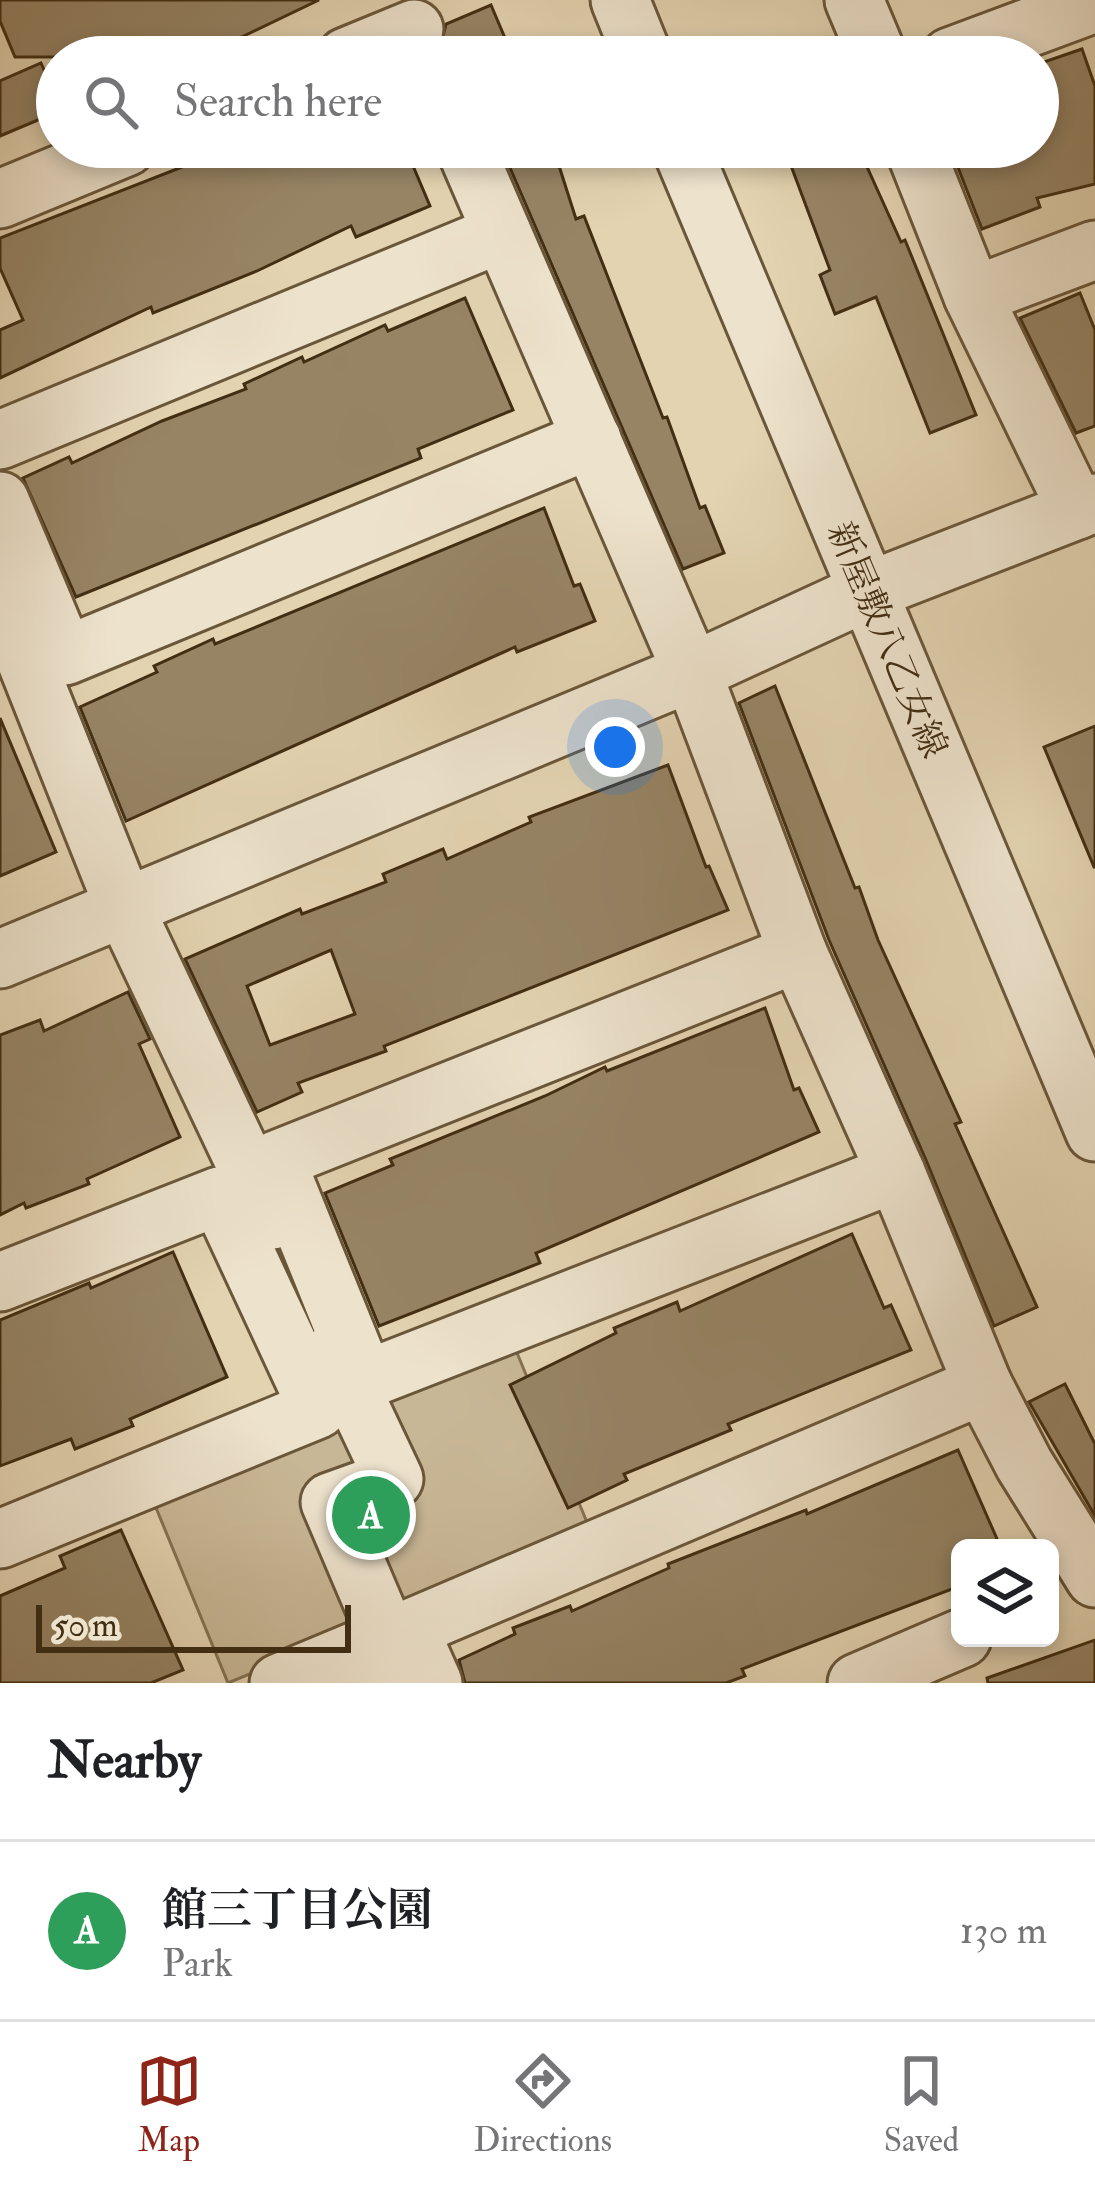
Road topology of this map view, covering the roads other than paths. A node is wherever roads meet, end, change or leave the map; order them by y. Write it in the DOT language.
graph roads {
  1 [pos="620,0"];
  2 [pos="854,0"];
  3 [pos="1095,3"];
  4 [pos="635,36"];
  5 [pos="869,36"];
  6 [pos="1006,36"];
  7 [pos="75,168"];
  8 [pos="474,168"];
  9 [pos="690,168"];
  10 [pos="922,168"];
  11 [pos="0,199"];
  12 [pos="502,233"];
  13 [pos="1095,250"];
  14 [pos="974,296"];
  15 [pos="592,439"];
  16 [pos="0,440"];
  17 [pos="0,501"];
  18 [pos="1086,506"];
  19 [pos="866,592"];
  20 [pos="0,596"];
  21 [pos="0,657"];
  22 [pos="692,672"];
  23 [pos="0,685"];
  24 [pos="125,909"];
  25 [pos="798,953"];
  26 [pos="0,959"];
  27 [pos="1095,1132"];
  28 [pos="896,1174"];
  29 [pos="0,1282"];
  30 [pos="983,1385"];
  31 [pos="0,1539"];
  32 [pos="1095,1580"];
  33 [pos="1059,1596"];
  34 [pos="951,1643"];
  35 [pos="279,1683"];
  36 [pos="376,1683"];
  37 [pos="407,1683"];
  38 [pos="433,1683"];
  39 [pos="857,1683"];
  1 -- 4 [label="street"];
  2 -- 5 [label="street"];
  3 -- 6 [label="street"];
  7 -- 11 [label="street"];
  8 -- 12 [label="street"];
  9 -- 19 [label="street, 新屋敷八乙女線"];
  10 -- 14 [label="street"];
  12 -- 15 [label="street"];
  12 -- 16 [label="street"];
  13 -- 14 [label="street"];
  14 -- 18 [label="street"];
  15 -- 17 [label="street"];
  15 -- 22 [label="street"];
  18 -- 19 [label="street"];
  19 -- 22 [label="street"];
  19 -- 27 [label="street, 新屋敷八乙女線"];
  20 -- 24 [label="street"];
  21 -- 23 [label="street"];
  22 -- 24 [label="street"];
  22 -- 25 [label="street"];
  24 -- 26 [label="street"];
  24 -- 37 [label="street"];
  25 -- 28 [label="street"];
  25 -- 28 [label="street"];
  28 -- 30 [label="street"];
  29 -- 31 [label="street"];
  30 -- 32 [label="street"];
  30 -- 38 [label="street"];
  32 -- 33 [label="street"];
  34 -- 39 [label="street"];
  35 -- 36 [label="street"];
}
